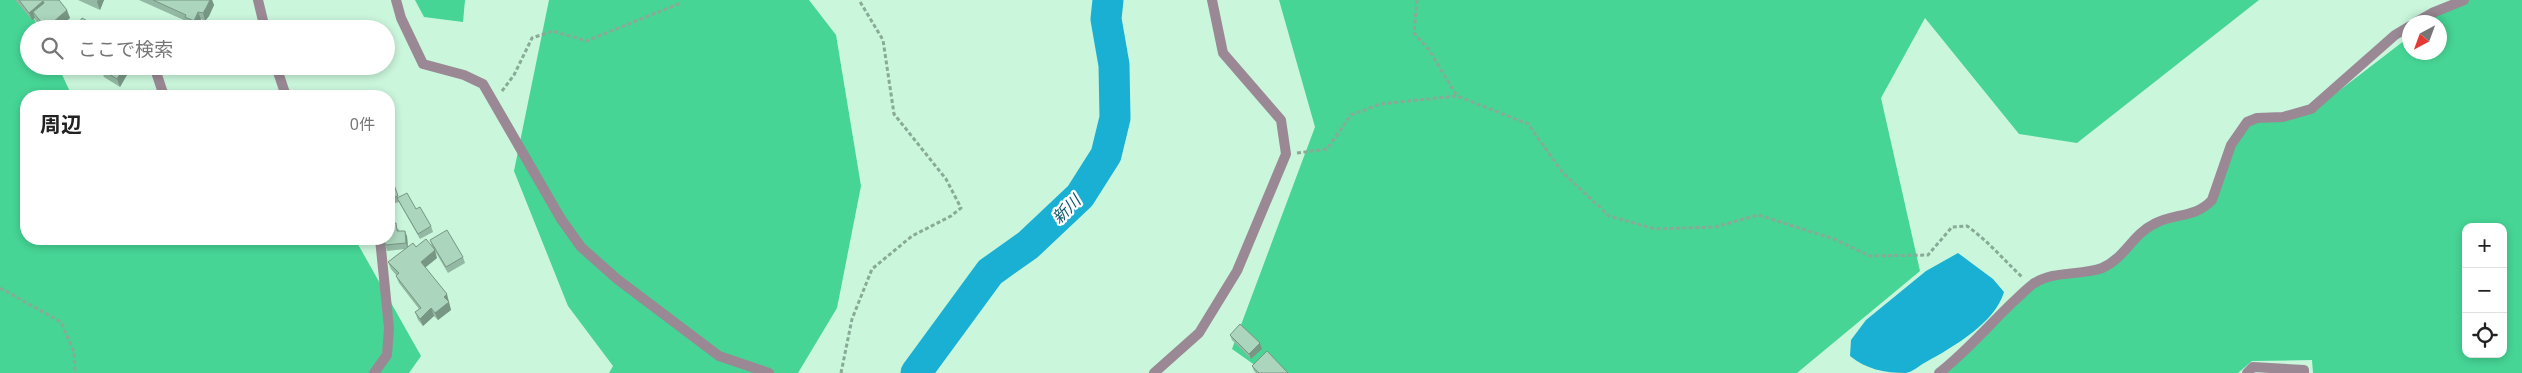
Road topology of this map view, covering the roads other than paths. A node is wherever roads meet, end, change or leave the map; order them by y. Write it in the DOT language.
graph roads {
  1 [pos="258,0"];
  2 [pos="396,0"];
  3 [pos="1212,0"];
  4 [pos="2464,0"];
  5 [pos="2428,15"];
  6 [pos="263,20"];
  7 [pos="2402,31"];
  8 [pos="157,75"];
  9 [pos="278,75"];
  10 [pos="162,90"];
  11 [pos="282,90"];
  12 [pos="381,245"];
  13 [pos="374,373"];
  14 [pos="769,373"];
  15 [pos="1154,373"];
  16 [pos="1939,373"];
  17 [pos="2247,373"];
  18 [pos="2304,373"];
  1 -- 6 [label="street"];
  2 -- 14 [label="street"];
  3 -- 15 [label="street"];
  4 -- 5 [label="street"];
  7 -- 16 [label="street"];
  8 -- 10 [label="street"];
  9 -- 11 [label="street"];
  12 -- 13 [label="street"];
  17 -- 18 [label="street"];
}
